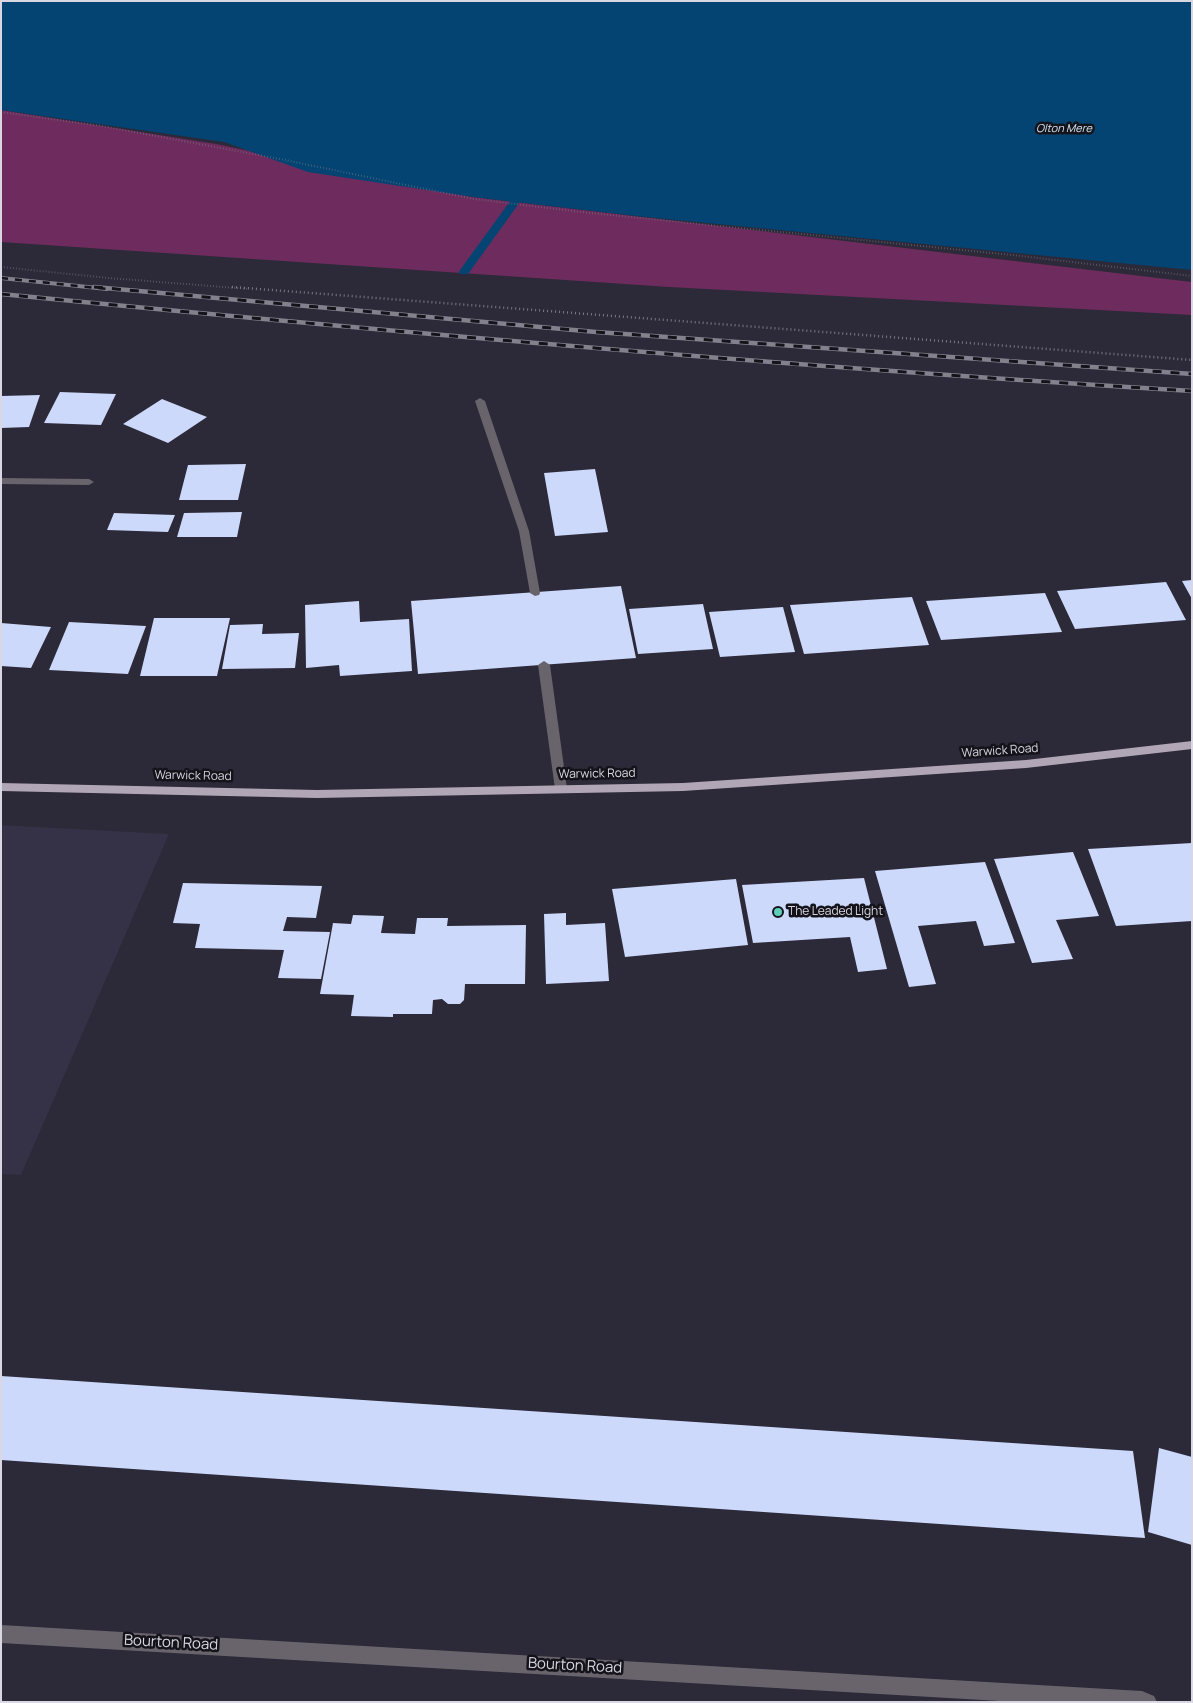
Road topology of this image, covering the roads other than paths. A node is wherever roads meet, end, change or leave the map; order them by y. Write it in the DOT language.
graph roads {
  1 [pos="480,400"];
  2 [pos="1,481"];
  3 [pos="89,482"];
  4 [pos="535,592"];
  5 [pos="544,665"];
  6 [pos="1192,745"];
  7 [pos="1,787"];
  8 [pos="561,789"];
  9 [pos="1,1634"];
  10 [pos="1148,1702"];
  1 -- 4 [label="street"];
  2 -- 3 [label="street"];
  5 -- 8 [label="street"];
  6 -- 8 [label="highway, Warwick Road"];
  7 -- 8 [label="highway, Warwick Road"];
  9 -- 10 [label="street, Bourton Road"];
}
